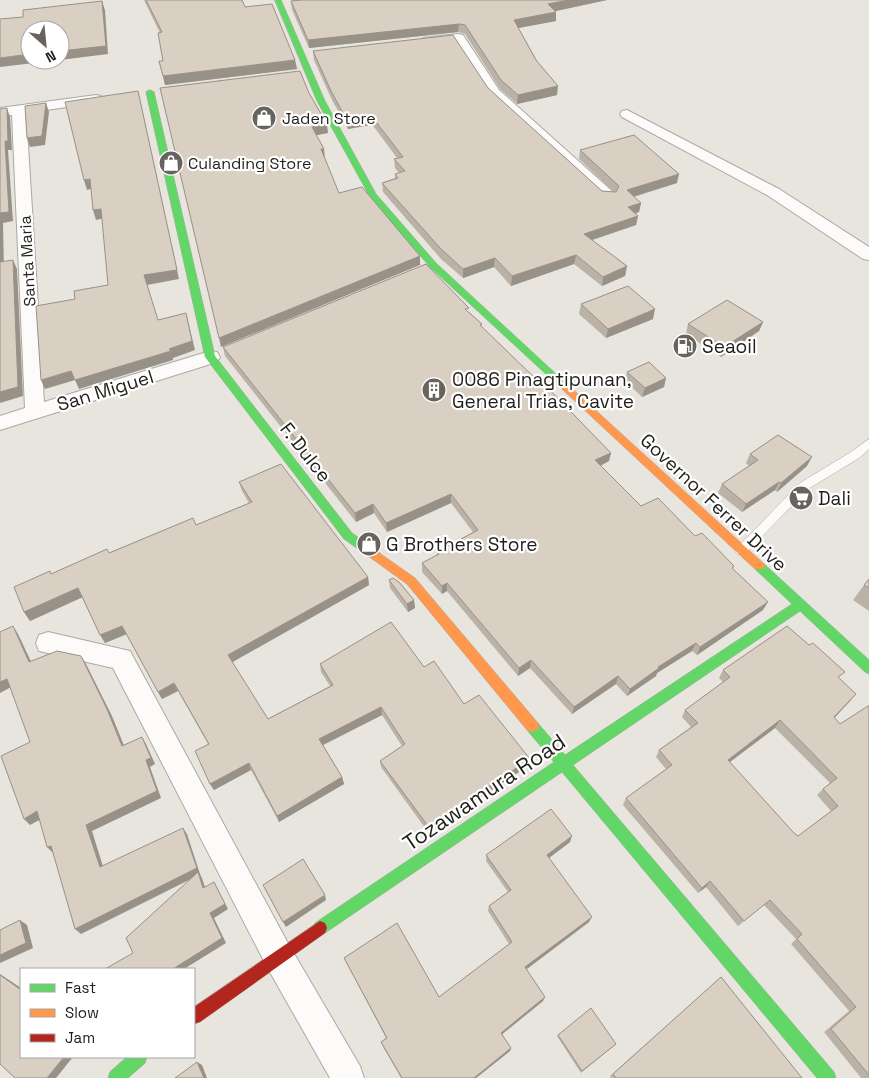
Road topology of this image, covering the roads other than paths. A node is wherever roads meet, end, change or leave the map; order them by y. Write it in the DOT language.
graph roads {
  1 [pos="278,0"];
  2 [pos="412,44"];
  3 [pos="320,54"];
  4 [pos="302,55"];
  5 [pos="309,73"];
  6 [pos="290,75"];
  7 [pos="168,90"];
  8 [pos="145,92"];
  9 [pos="112,97"];
  10 [pos="19,109"];
  11 [pos="0,112"];
  12 [pos="626,114"];
  13 [pos="608,196"];
  14 [pos="869,255"];
  15 [pos="214,355"];
  16 [pos="35,412"];
  17 [pos="0,422"];
  18 [pos="869,443"];
  19 [pos="741,550"];
  20 [pos="799,605"];
  21 [pos="48,643"];
  22 [pos="869,668"];
  23 [pos="563,763"];
  24 [pos="278,956"];
  25 [pos="195,1015"];
  26 [pos="138,1058"];
  27 [pos="116,1078"];
  28 [pos="348,1078"];
  29 [pos="828,1078"];
  1 -- 4 [label="street, Governor Ferrer Drive"];
  2 -- 13 [label="street"];
  3 -- 4 [label="street"];
  4 -- 5 [label="street, Governor Ferrer Drive"];
  5 -- 6 [label="street"];
  5 -- 19 [label="street, Governor Ferrer Drive"];
  7 -- 8 [label="street"];
  8 -- 15 [label="street, F. Dulce"];
  9 -- 10 [label="street"];
  10 -- 11 [label="street"];
  10 -- 16 [label="street, Santa Maria"];
  12 -- 14 [label="street"];
  15 -- 16 [label="street, San Miguel"];
  15 -- 23 [label="street, F. Dulce"];
  16 -- 17 [label="street, San Miguel"];
  18 -- 19 [label="lane"];
  19 -- 20 [label="street, Governor Ferrer Drive"];
  20 -- 22 [label="street, Governor Ferrer Drive"];
  20 -- 23 [label="street, Tozawamura Road"];
  21 -- 24 [label="street"];
  23 -- 24 [label="street, Tozawamura Road"];
  23 -- 29 [label="street, F. Dulce"];
  24 -- 25 [label="street, Tozawamura Road"];
  24 -- 28 [label="street"];
  26 -- 27 [label="street"];
}
